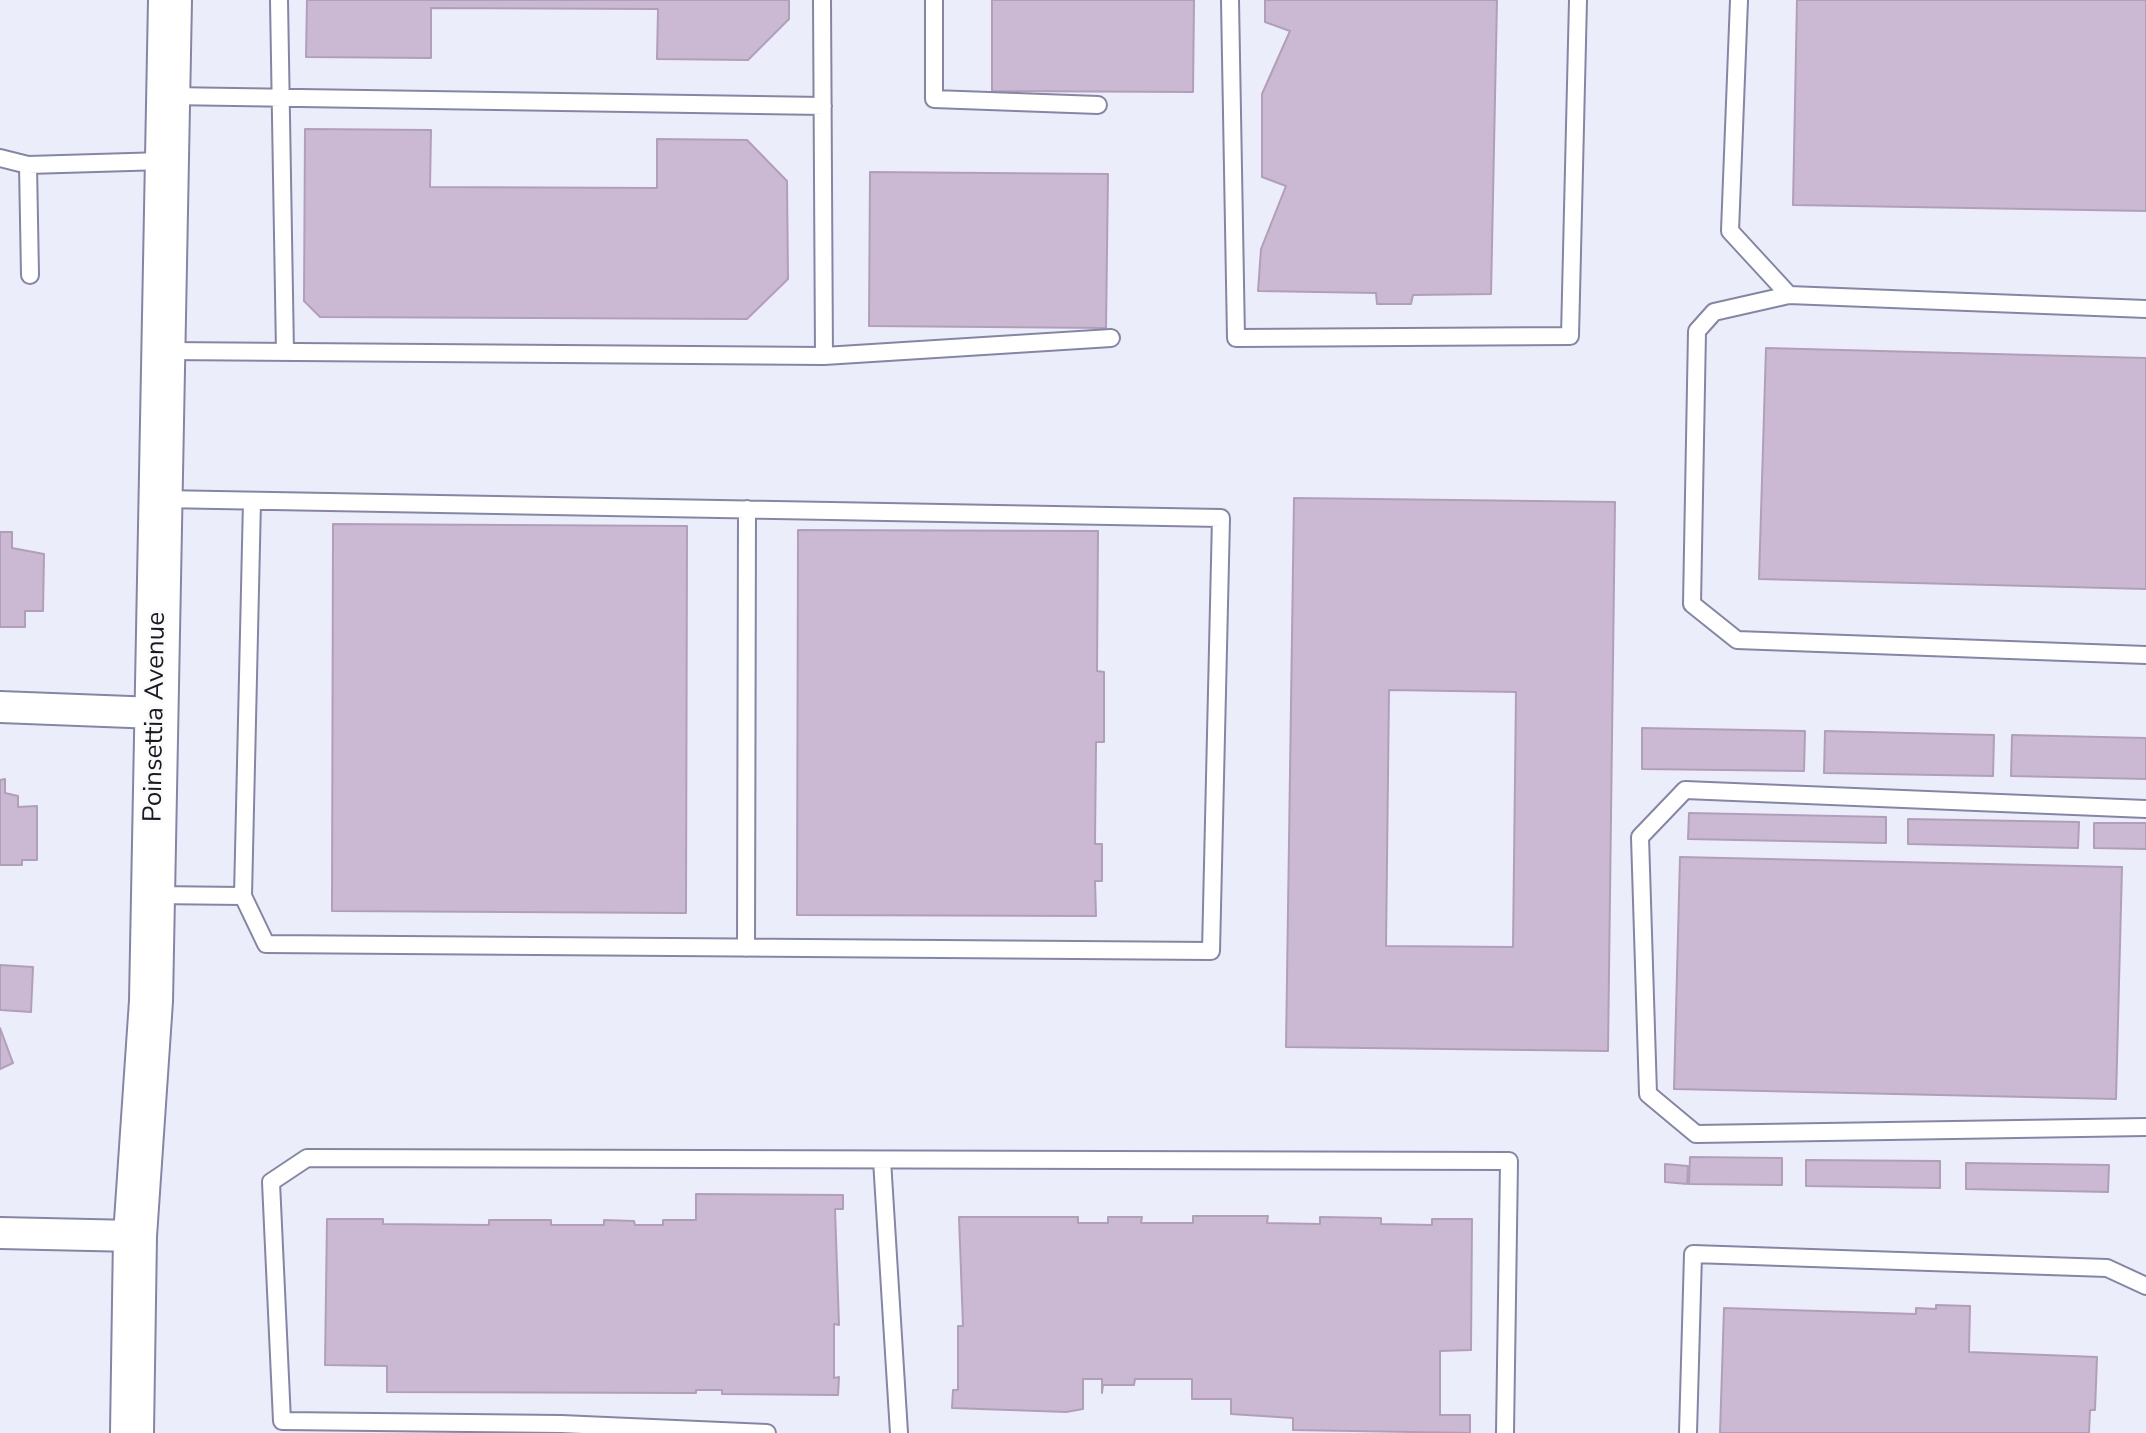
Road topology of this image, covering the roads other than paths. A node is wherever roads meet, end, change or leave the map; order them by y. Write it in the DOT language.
graph roads {
  1 [pos="170,0"];
  2 [pos="279,0"];
  3 [pos="822,0"];
  4 [pos="934,0"];
  5 [pos="1230,0"];
  6 [pos="1578,0"];
  7 [pos="1739,0"];
  8 [pos="167,96"];
  9 [pos="281,98"];
  10 [pos="1098,105"];
  11 [pos="823,106"];
  12 [pos="0,158"];
  13 [pos="166,161"];
  14 [pos="28,165"];
  15 [pos="30,275"];
  16 [pos="1789,295"];
  17 [pos="2146,309"];
  18 [pos="1111,338"];
  19 [pos="161,351"];
  20 [pos="285,352"];
  21 [pos="824,356"];
  22 [pos="159,499"];
  23 [pos="252,501"];
  24 [pos="747,509"];
  25 [pos="2146,655"];
  26 [pos="0,707"];
  27 [pos="156,713"];
  28 [pos="2146,809"];
  29 [pos="153,895"];
  30 [pos="243,896"];
  31 [pos="746,948"];
  32 [pos="2146,1127"];
  33 [pos="882,1160"];
  34 [pos="0,1233"];
  35 [pos="135,1236"];
  36 [pos="2146,1286"];
  37 [pos="561,1429"];
  38 [pos="132,1433"];
  39 [pos="767,1433"];
  40 [pos="899,1433"];
  41 [pos="1505,1433"];
  42 [pos="1688,1433"];
  1 -- 8 [label="street, Poinsettia Avenue"];
  2 -- 9 [label="lane"];
  3 -- 11 [label="lane"];
  4 -- 10 [label="lane"];
  5 -- 6 [label="lane"];
  7 -- 16 [label="lane"];
  8 -- 9 [label="lane"];
  8 -- 13 [label="street, Poinsettia Avenue"];
  9 -- 11 [label="lane"];
  9 -- 20 [label="lane"];
  11 -- 21 [label="lane"];
  12 -- 14 [label="lane"];
  13 -- 14 [label="lane"];
  13 -- 19 [label="street, Poinsettia Avenue"];
  14 -- 15 [label="lane"];
  16 -- 17 [label="lane"];
  16 -- 25 [label="lane"];
  18 -- 21 [label="lane"];
  19 -- 20 [label="lane"];
  19 -- 22 [label="street, Poinsettia Avenue"];
  20 -- 21 [label="lane"];
  22 -- 23 [label="lane"];
  22 -- 27 [label="street, Poinsettia Avenue"];
  23 -- 24 [label="lane"];
  23 -- 30 [label="lane"];
  24 -- 31 [label="lane"];
  24 -- 31 [label="lane"];
  26 -- 27 [label="street"];
  27 -- 29 [label="street, Poinsettia Avenue"];
  28 -- 32 [label="lane"];
  29 -- 30 [label="lane"];
  29 -- 35 [label="street, Poinsettia Avenue"];
  30 -- 31 [label="lane"];
  33 -- 37 [label="lane"];
  33 -- 40 [label="lane"];
  33 -- 41 [label="lane"];
  34 -- 35 [label="street"];
  35 -- 38 [label="street, Poinsettia Avenue"];
  36 -- 42 [label="lane"];
  37 -- 39 [label="lane"];
}
